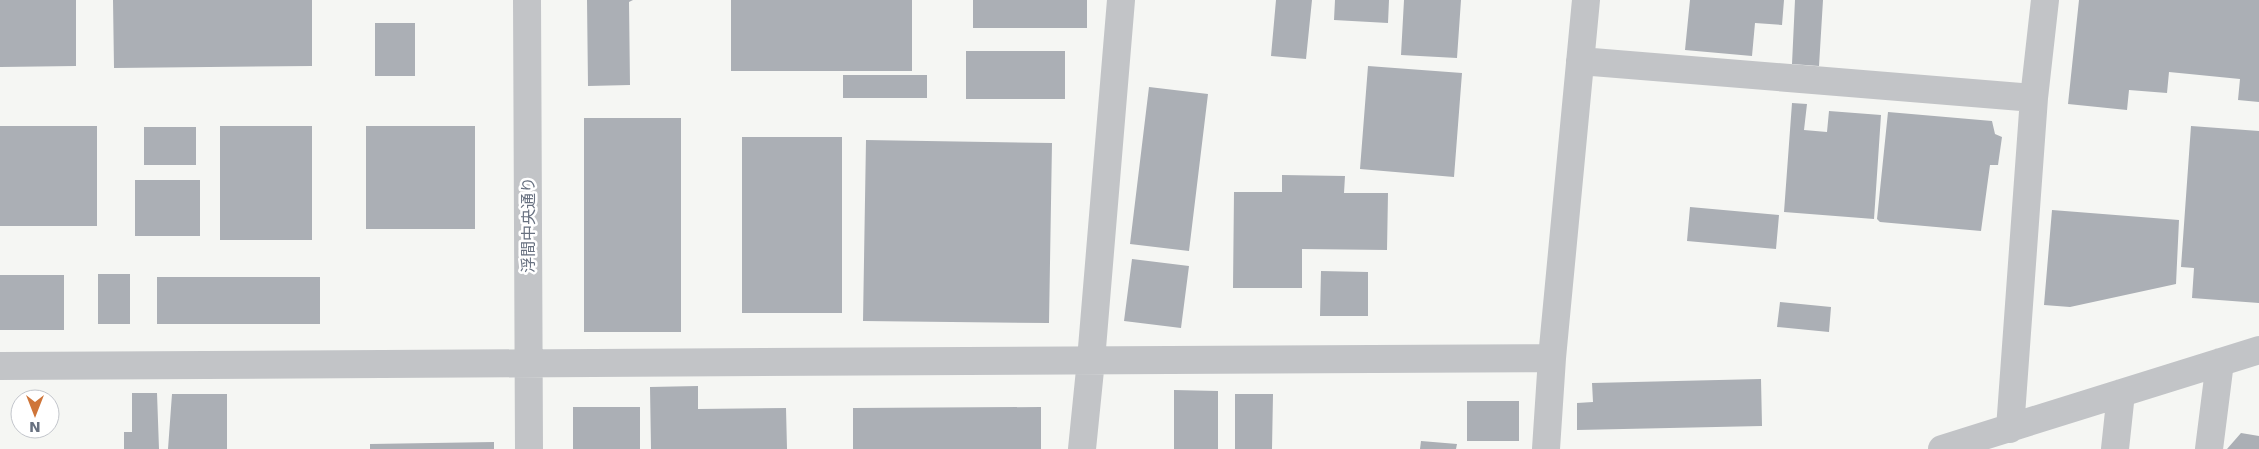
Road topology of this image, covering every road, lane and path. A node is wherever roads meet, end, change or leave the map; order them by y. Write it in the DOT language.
graph roads {
  1 [pos="527,0"];
  2 [pos="1121,0"];
  3 [pos="1586,0"];
  4 [pos="2044,0"];
  5 [pos="1580,61"];
  6 [pos="2034,98"];
  7 [pos="2259,350"];
  8 [pos="1552,358"];
  9 [pos="1091,360"];
  10 [pos="2220,362"];
  11 [pos="529,363"];
  12 [pos="0,366"];
  13 [pos="2121,393"];
  14 [pos="2010,429"];
  15 [pos="530,449"];
  16 [pos="1082,449"];
  17 [pos="1546,449"];
  18 [pos="1942,449"];
  19 [pos="2115,449"];
  20 [pos="2209,449"];
  1 -- 11 [label="street, 浮間中央通り"];
  2 -- 9 [label="street"];
  3 -- 5 [label="street"];
  4 -- 6 [label="street"];
  5 -- 6 [label="street"];
  5 -- 8 [label="street"];
  6 -- 14 [label="street"];
  7 -- 10 [label="street"];
  8 -- 9 [label="street"];
  8 -- 17 [label="street"];
  9 -- 11 [label="street"];
  9 -- 16 [label="street"];
  10 -- 13 [label="street"];
  10 -- 20 [label="street"];
  11 -- 12 [label="street"];
  11 -- 15 [label="street, 浮間中央通り"];
  13 -- 14 [label="street"];
  13 -- 19 [label="street"];
  14 -- 18 [label="street"];
}
